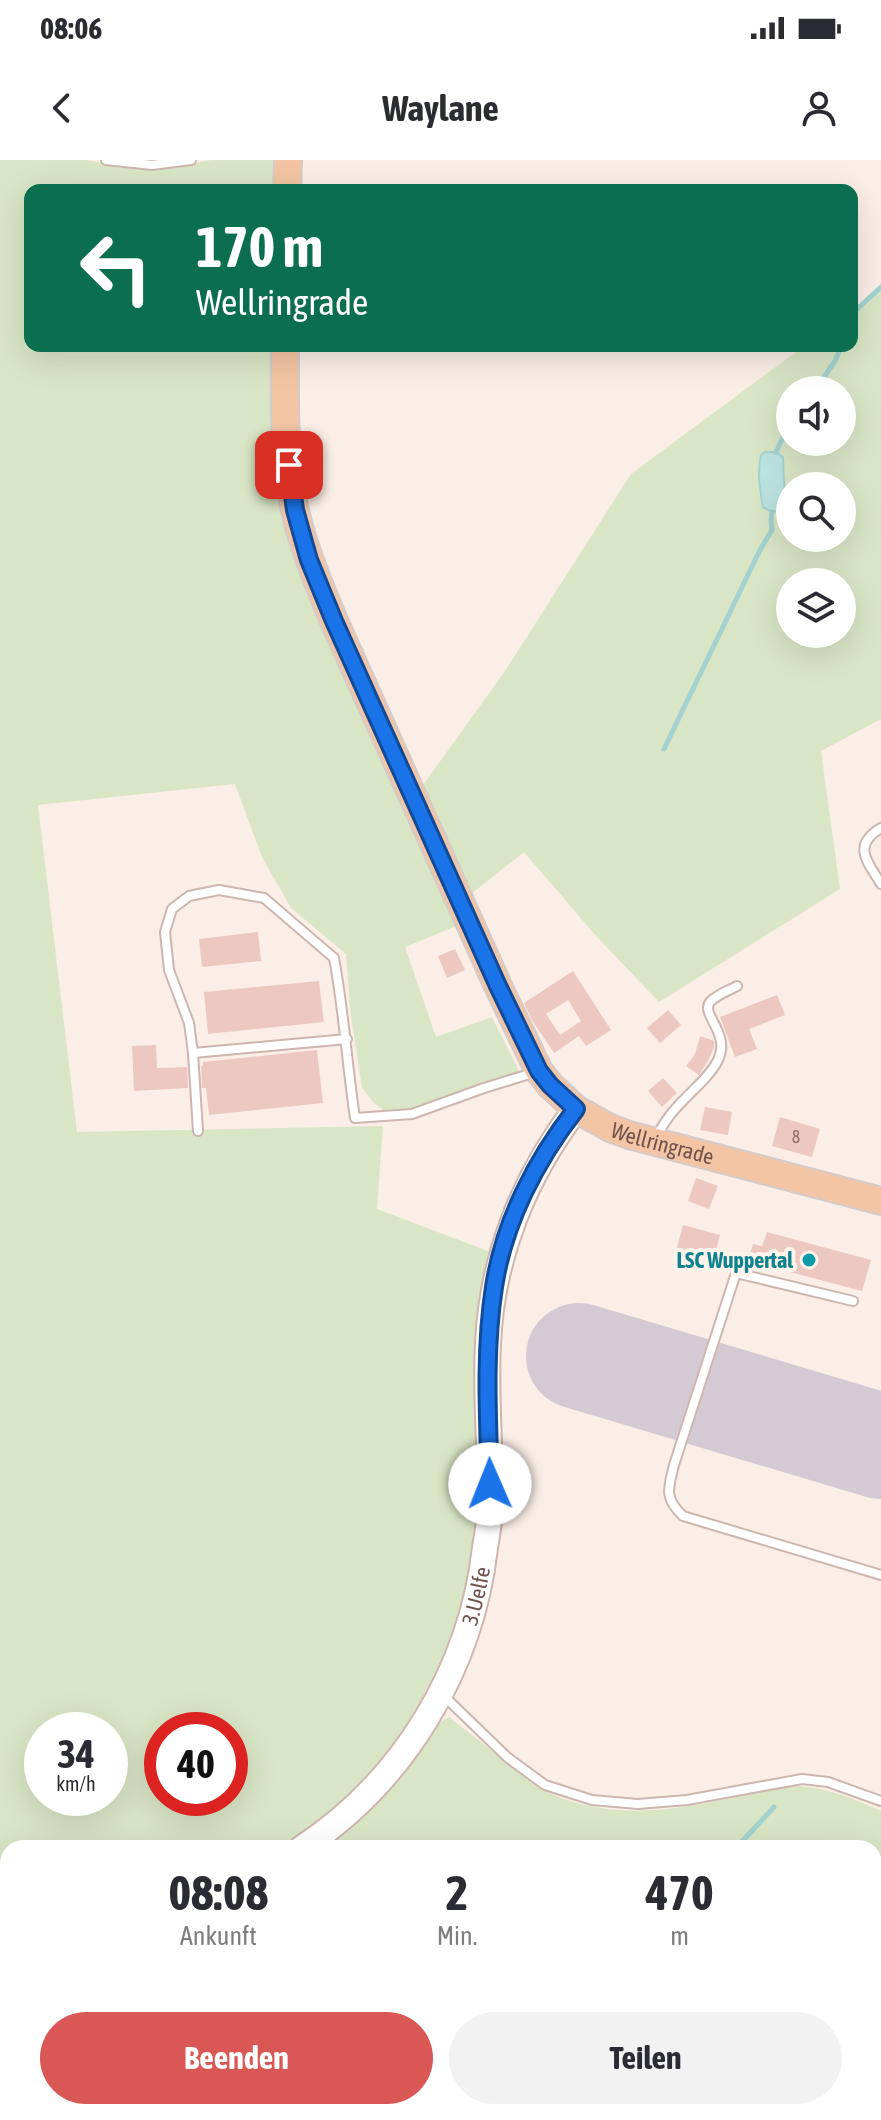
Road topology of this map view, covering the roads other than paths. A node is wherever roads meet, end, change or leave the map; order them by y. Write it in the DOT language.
graph roads {
  1 [pos="106,160"];
  2 [pos="191,160"];
  3 [pos="288,160"];
  4 [pos="287,184"];
  5 [pos="285,352"];
  6 [pos="881,828"];
  7 [pos="881,884"];
  8 [pos="737,986"];
  9 [pos="347,1039"];
  10 [pos="193,1053"];
  11 [pos="539,1071"];
  12 [pos="576,1109"];
  13 [pos="198,1131"];
  14 [pos="653,1142"];
  15 [pos="881,1201"];
  16 [pos="853,1301"];
  17 [pos="881,1575"];
  18 [pos="441,1694"];
  19 [pos="881,1801"];
  20 [pos="312,1840"];
  1 -- 2 [label="lane"];
  3 -- 4 [label="main road"];
  5 -- 11 [label="main road, Wellringrade"];
  6 -- 7 [label="lane"];
  8 -- 14 [label="lane"];
  9 -- 10 [label="lane"];
  9 -- 10 [label="lane"];
  9 -- 11 [label="lane"];
  10 -- 13 [label="lane"];
  11 -- 12 [label="main road, Wellringrade"];
  12 -- 14 [label="main road, Wellringrade"];
  12 -- 18 [label="street, 3.Uelfe"];
  14 -- 15 [label="main road, Wellringrade"];
  16 -- 17 [label="lane"];
  18 -- 19 [label="lane"];
  18 -- 20 [label="street, 3.Uelfe"];
}
